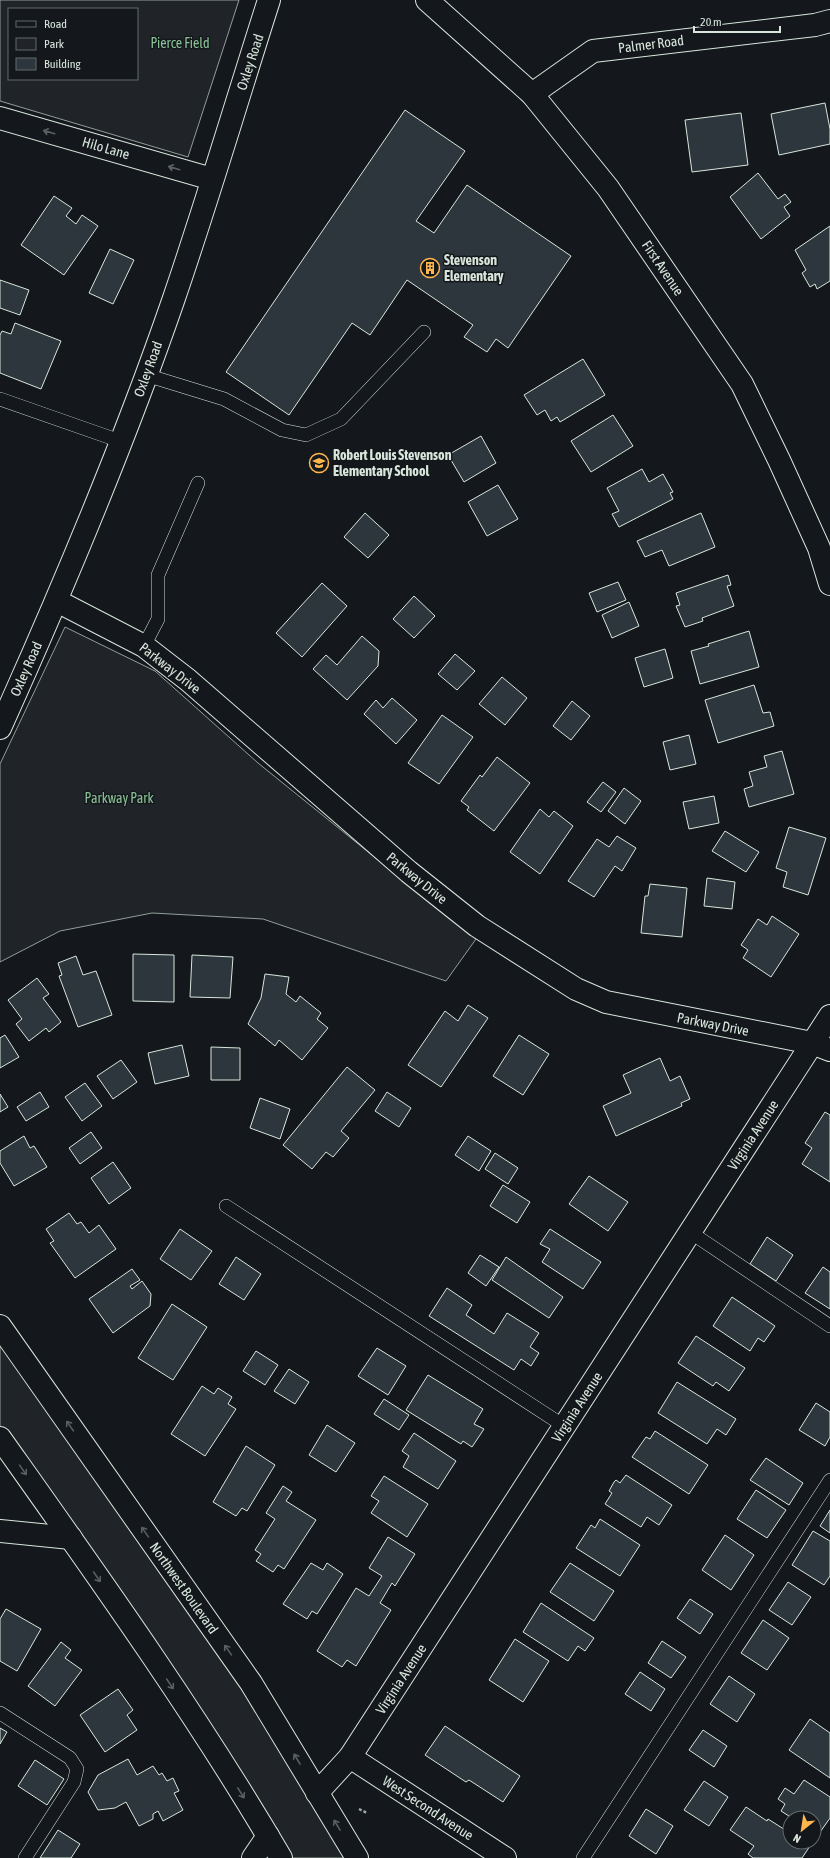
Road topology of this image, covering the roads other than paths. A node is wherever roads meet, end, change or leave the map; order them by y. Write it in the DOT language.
graph roads {
  1 [pos="269,0"];
  2 [pos="427,0"];
  3 [pos="830,21"];
  4 [pos="532,94"];
  5 [pos="0,118"];
  6 [pos="212,179"];
  7 [pos="424,332"];
  8 [pos="146,375"];
  9 [pos="0,399"];
  10 [pos="120,441"];
  11 [pos="198,483"];
  12 [pos="830,584"];
  13 [pos="57,601"];
  14 [pos="144,646"];
  15 [pos="0,728"];
  16 [pos="830,1016"];
  17 [pos="821,1047"];
  18 [pos="226,1206"];
  19 [pos="690,1232"];
  20 [pos="0,1326"];
  21 [pos="830,1326"];
  22 [pos="564,1426"];
  23 [pos="0,1438"];
  24 [pos="830,1480"];
  25 [pos="0,1532"];
  26 [pos="70,1538"];
  27 [pos="0,1713"];
  28 [pos="350,1758"];
  29 [pos="317,1793"];
  30 [pos="268,1836"];
  31 [pos="25,1858"];
  32 [pos="253,1858"];
  33 [pos="281,1858"];
  34 [pos="356,1858"];
  35 [pos="505,1858"];
  36 [pos="583,1858"];
  1 -- 6 [label="street, Oxley Road"];
  2 -- 4 [label="street, First Avenue"];
  3 -- 4 [label="street, Palmer Road"];
  4 -- 12 [label="street, First Avenue"];
  6 -- 5 [label="street, Hilo Lane, one-way"];
  6 -- 8 [label="street, Oxley Road"];
  7 -- 8 [label="lane"];
  8 -- 10 [label="street, Oxley Road"];
  9 -- 10 [label="lane"];
  10 -- 13 [label="street, Oxley Road"];
  11 -- 14 [label="lane"];
  13 -- 14 [label="street, Parkway Drive"];
  13 -- 15 [label="street, Oxley Road"];
  14 -- 17 [label="street, Parkway Drive"];
  16 -- 17 [label="street, Virginia Avenue"];
  17 -- 19 [label="street, Virginia Avenue"];
  18 -- 22 [label="lane"];
  19 -- 21 [label="lane"];
  19 -- 22 [label="street, Virginia Avenue"];
  29 -- 20 [label="street, Northwest Boulevard, one-way"];
  22 -- 28 [label="street, Virginia Avenue"];
  23 -- 26 [label="street, one-way"];
  24 -- 36 [label="lane"];
  25 -- 26 [label="street"];
  26 -- 30 [label="street, one-way"];
  27 -- 31 [label="lane"];
  28 -- 29 [label="street, Virginia Avenue"];
  28 -- 35 [label="street, West Second Avenue"];
  34 -- 29 [label="street, Northwest Boulevard, one-way"];
  30 -- 32 [label="street"];
  30 -- 33 [label="street"];
}
